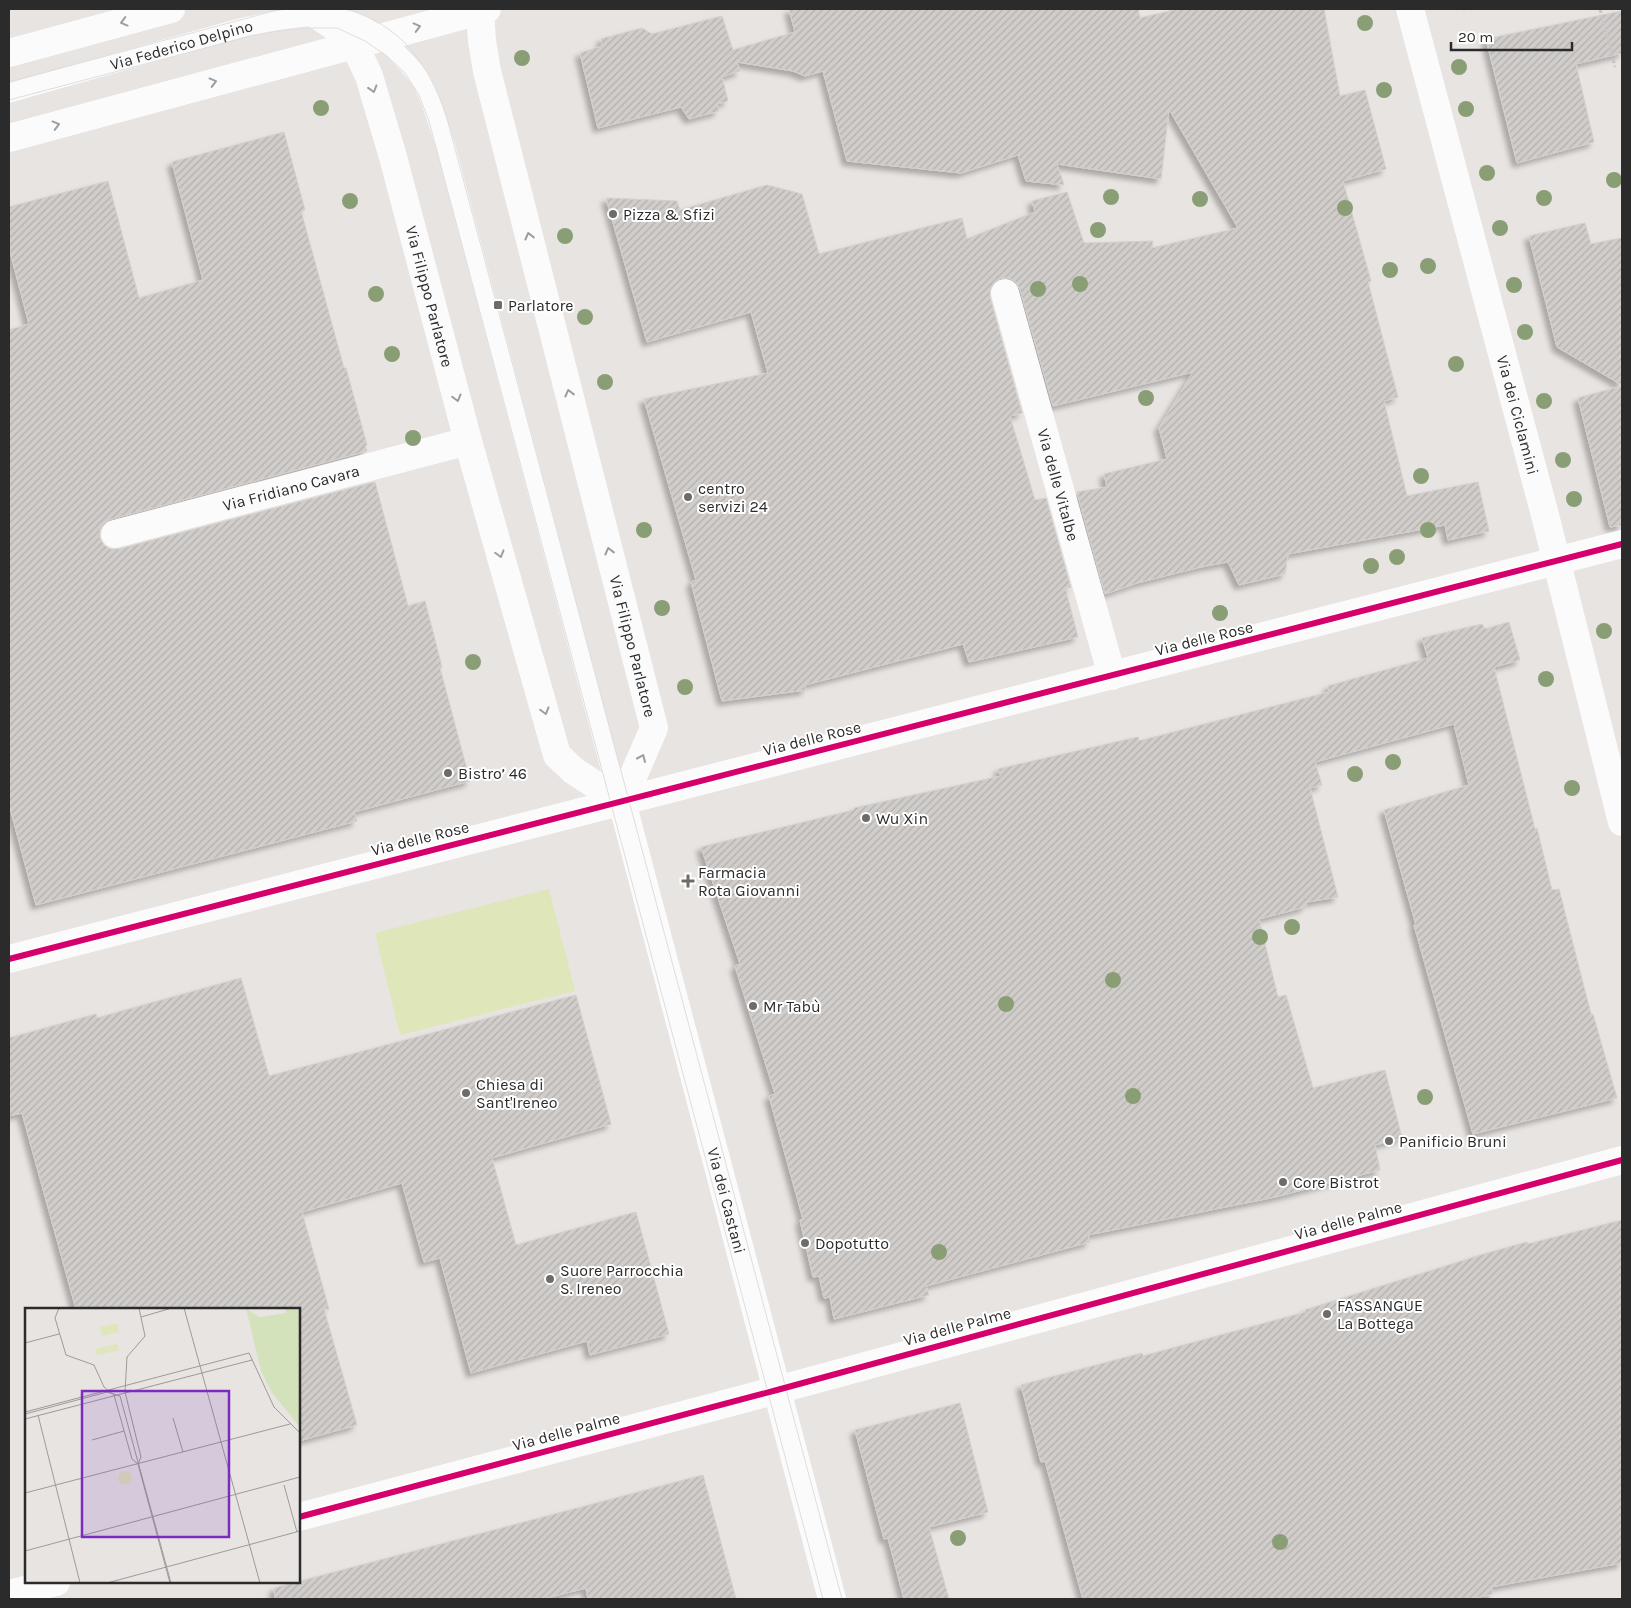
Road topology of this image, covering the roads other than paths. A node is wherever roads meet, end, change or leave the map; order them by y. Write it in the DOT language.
graph roads {
  1 [pos="171,9"];
  2 [pos="482,9"];
  3 [pos="1410,9"];
  4 [pos="313,12"];
  5 [pos="382,36"];
  6 [pos="354,44"];
  7 [pos="9,53"];
  8 [pos="9,93"];
  9 [pos="9,138"];
  10 [pos="1005,293"];
  11 [pos="468,441"];
  12 [pos="115,534"];
  13 [pos="1622,544"];
  14 [pos="1556,562"];
  15 [pos="1112,676"];
  16 [pos="622,802"];
  17 [pos="1622,822"];
  18 [pos="9,959"];
  19 [pos="1622,1160"];
  20 [pos="777,1390"];
  21 [pos="300,1517"];
  22 [pos="52,1583"];
  23 [pos="9,1594"];
  24 [pos="832,1599"];
  1 -- 7 [label="street, one-way"];
  5 -- 2 [label="street, one-way"];
  16 -- 2 [label="street, Via Filippo Parlatore, one-way"];
  3 -- 14 [label="street, Via dei Ciclamini"];
  4 -- 5 [label="lane, Via Federico Delpino"];
  4 -- 6 [label="street"];
  4 -- 8 [label="lane, Via Federico Delpino"];
  5 -- 6 [label="street"];
  5 -- 16 [label="lane, Via Federico Delpino"];
  9 -- 6 [label="street, one-way"];
  6 -- 11 [label="street, Via Filippo Parlatore, one-way"];
  10 -- 15 [label="street, Via delle Vitalbe"];
  11 -- 12 [label="street, Via Fridiano Cavara"];
  11 -- 16 [label="street, Via Filippo Parlatore, one-way"];
  13 -- 14 [label="street, Via delle Rose"];
  14 -- 15 [label="street, Via delle Rose"];
  14 -- 17 [label="street, Via dei Ciclamini"];
  15 -- 16 [label="street, Via delle Rose"];
  16 -- 18 [label="street, Via delle Rose"];
  16 -- 20 [label="street, Via dei Castani"];
  19 -- 20 [label="street, Via delle Palme"];
  20 -- 21 [label="street, Via delle Palme"];
  20 -- 24 [label="street, Via dei Castani"];
  22 -- 23 [label="street"];
}
